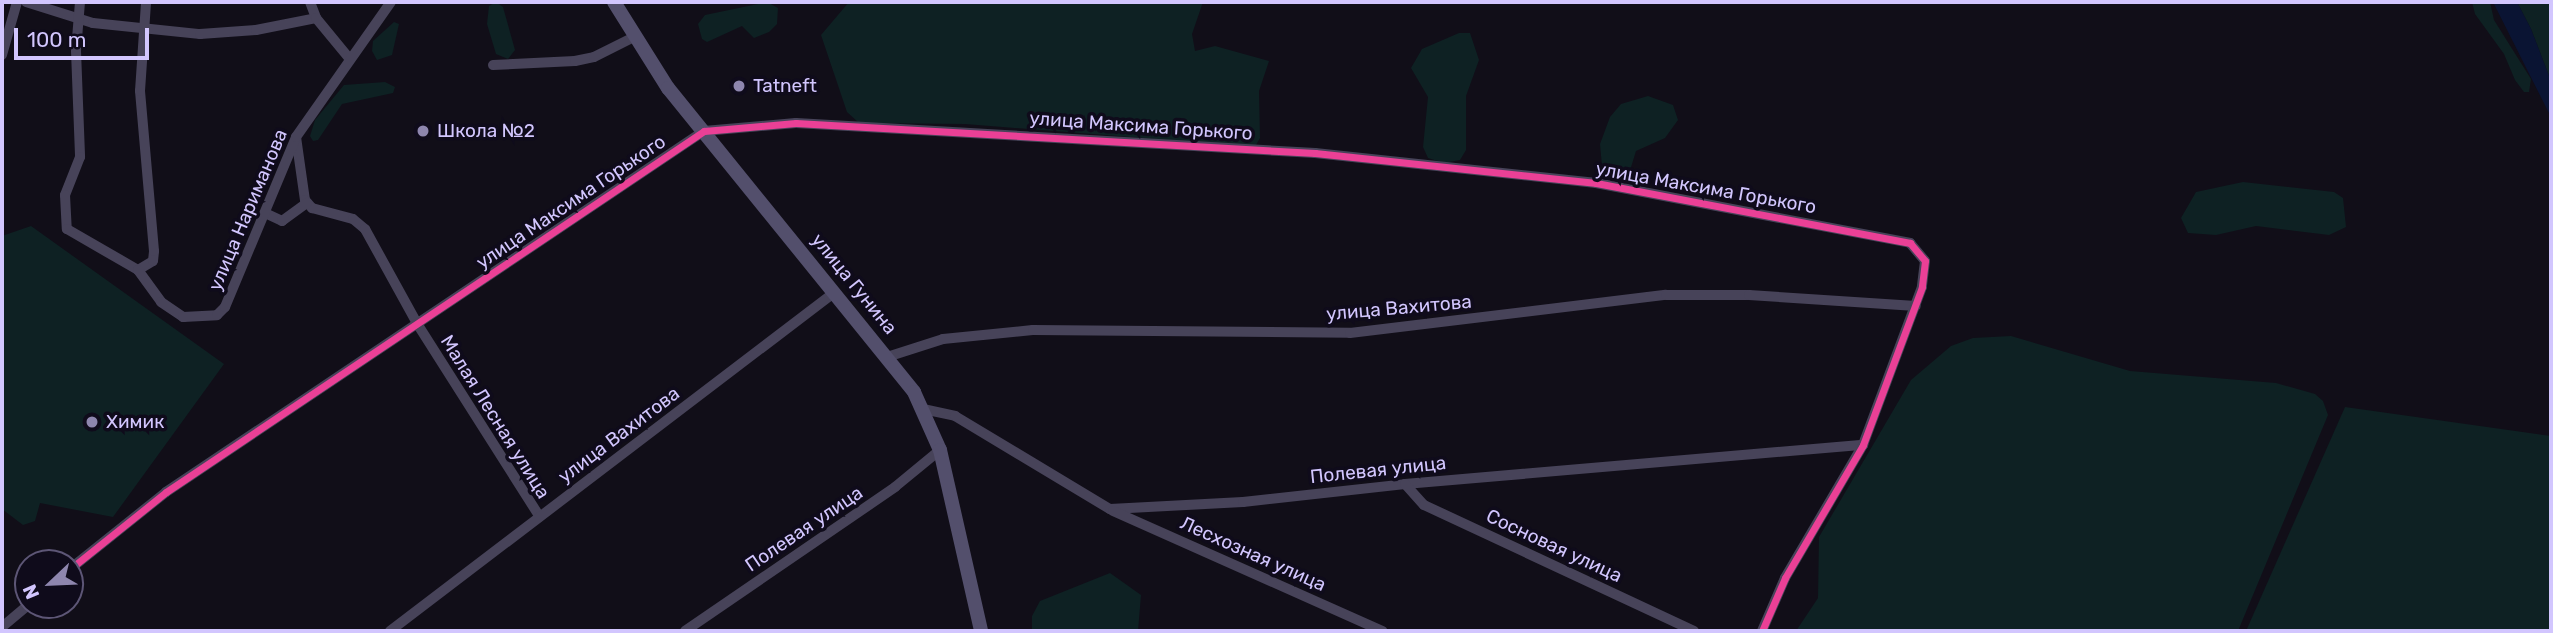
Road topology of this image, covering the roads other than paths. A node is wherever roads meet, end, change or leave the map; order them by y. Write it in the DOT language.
graph roads {
  1 [pos="17,2"];
  2 [pos="26,2"];
  3 [pos="80,2"];
  4 [pos="146,2"];
  5 [pos="310,2"];
  6 [pos="391,2"];
  7 [pos="614,2"];
  8 [pos="79,18"];
  9 [pos="316,19"];
  10 [pos="143,29"];
  11 [pos="634,37"];
  12 [pos="2,55"];
  13 [pos="349,58"];
  14 [pos="493,65"];
  15 [pos="704,131"];
  16 [pos="296,137"];
  17 [pos="307,203"];
  18 [pos="265,214"];
  19 [pos="142,269"];
  20 [pos="835,292"];
  21 [pos="1916,306"];
  22 [pos="418,325"];
  23 [pos="887,357"];
  24 [pos="923,409"];
  25 [pos="1863,445"];
  26 [pos="940,450"];
  27 [pos="1405,484"];
  28 [pos="1110,509"];
  29 [pos="540,517"];
  30 [pos="84,558"];
  31 [pos="390,631"];
  32 [pos="685,631"];
  33 [pos="981,631"];
  34 [pos="1383,631"];
  35 [pos="1694,631"];
  36 [pos="1762,631"];
  1 -- 12 [label="street"];
  2 -- 8 [label="street"];
  3 -- 8 [label="street"];
  4 -- 10 [label="street"];
  5 -- 9 [label="street"];
  6 -- 13 [label="street, улица Нариманова"];
  7 -- 11 [label="main road, улица Гунина"];
  8 -- 10 [label="street"];
  8 -- 19 [label="street"];
  9 -- 10 [label="street"];
  9 -- 13 [label="street"];
  10 -- 19 [label="street"];
  11 -- 14 [label="street"];
  11 -- 15 [label="main road, улица Гунина"];
  13 -- 16 [label="street, улица Нариманова"];
  15 -- 20 [label="main road, улица Гунина"];
  15 -- 21 [label="street, улица Максима Горького"];
  15 -- 22 [label="street, улица Максима Горького"];
  16 -- 17 [label="street"];
  16 -- 18 [label="street, улица Нариманова"];
  17 -- 18 [label="street"];
  17 -- 22 [label="street, Малая Лесная улица"];
  18 -- 19 [label="street, улица Нариманова"];
  20 -- 23 [label="main road, улица Гунина"];
  20 -- 29 [label="street, улица Вахитова"];
  21 -- 23 [label="street, улица Вахитова"];
  21 -- 25 [label="street, улица Максима Горького"];
  22 -- 29 [label="street, Малая Лесная улица"];
  22 -- 30 [label="street, улица Максима Горького"];
  23 -- 24 [label="main road, улица Гунина"];
  24 -- 26 [label="main road, улица Гунина"];
  24 -- 28 [label="street"];
  25 -- 27 [label="street, Полевая улица"];
  25 -- 36 [label="street, улица Максима Горького"];
  26 -- 32 [label="street, Полевая улица"];
  26 -- 33 [label="main road, улица Гунина"];
  27 -- 28 [label="street, Полевая улица"];
  27 -- 35 [label="street, Сосновая улица"];
  28 -- 34 [label="street, Лесхозная улица"];
  29 -- 31 [label="street, улица Вахитова"];
}
